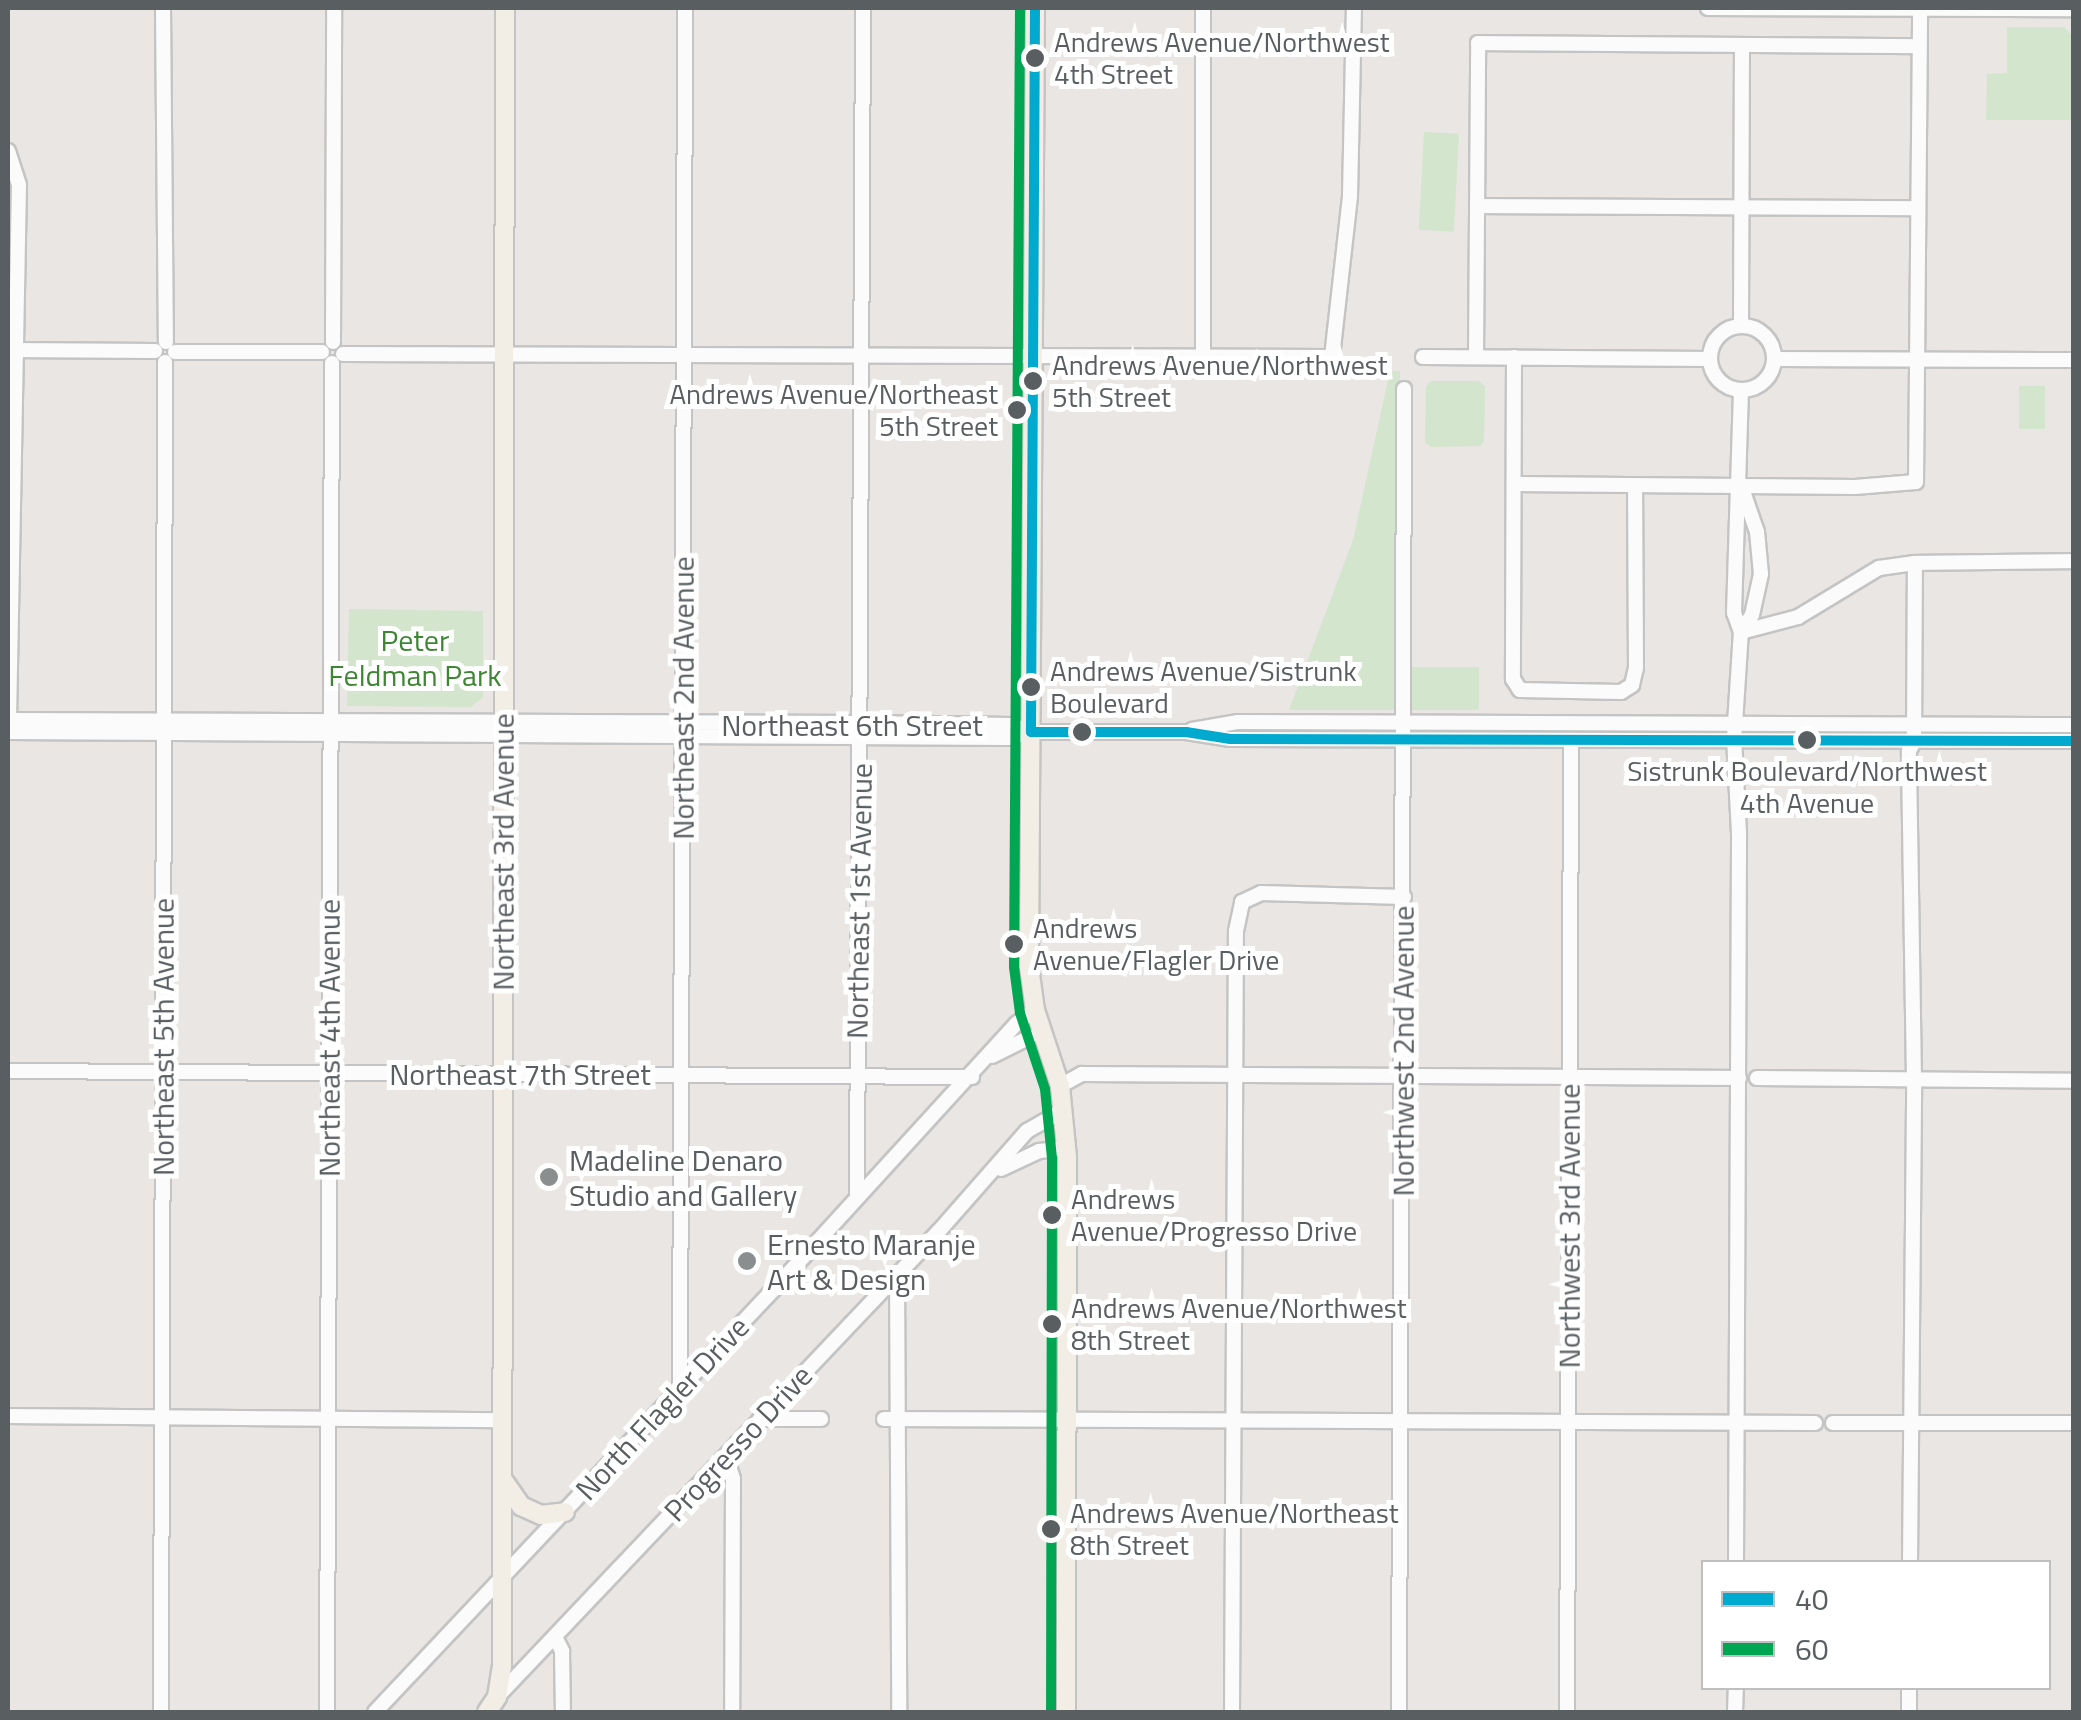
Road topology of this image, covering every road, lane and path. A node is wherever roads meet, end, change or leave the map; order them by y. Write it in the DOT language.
graph roads {
  1 [pos="163,8"];
  2 [pos="334,8"];
  3 [pos="505,8"];
  4 [pos="685,8"];
  5 [pos="863,8"];
  6 [pos="1035,8"];
  7 [pos="1203,8"];
  8 [pos="1354,8"];
  9 [pos="1708,8"];
  10 [pos="1742,8"];
  11 [pos="1920,8"];
  12 [pos="2074,9"];
  13 [pos="1742,45"];
  14 [pos="1919,46"];
  15 [pos="8,151"];
  16 [pos="1741,205"];
  17 [pos="1477,206"];
  18 [pos="1917,208"];
  19 [pos="1741,326"];
  20 [pos="11,350"];
  21 [pos="165,352"];
  22 [pos="332,353"];
  23 [pos="506,353"];
  24 [pos="684,355"];
  25 [pos="862,356"];
  26 [pos="1032,356"];
  27 [pos="1423,357"];
  28 [pos="1476,357"];
  29 [pos="1514,358"];
  30 [pos="1710,359"];
  31 [pos="1775,359"];
  32 [pos="1916,360"];
  33 [pos="2074,360"];
  34 [pos="1202,361"];
  35 [pos="1404,389"];
  36 [pos="1741,392"];
  37 [pos="1514,484"];
  38 [pos="1635,486"];
  39 [pos="1741,487"];
  40 [pos="2074,561"];
  41 [pos="1914,562"];
  42 [pos="1741,632"];
  43 [pos="1404,722"];
  44 [pos="8,724"];
  45 [pos="1914,724"];
  46 [pos="2074,725"];
  47 [pos="163,727"];
  48 [pos="331,727"];
  49 [pos="504,728"];
  50 [pos="683,729"];
  51 [pos="860,729"];
  52 [pos="1031,732"];
  53 [pos="1186,732"];
  54 [pos="1734,732"];
  55 [pos="1404,739"];
  56 [pos="1752,739"];
  57 [pos="1570,740"];
  58 [pos="1914,741"];
  59 [pos="2074,742"];
  60 [pos="1738,776"];
  61 [pos="1404,896"];
  62 [pos="1030,1006"];
  63 [pos="1030,1037"];
  64 [pos="986,1058"];
  65 [pos="8,1071"];
  66 [pos="164,1072"];
  67 [pos="330,1072"];
  68 [pos="503,1074"];
  69 [pos="681,1075"];
  70 [pos="857,1075"];
  71 [pos="972,1076"];
  72 [pos="1235,1076"];
  73 [pos="1403,1076"];
  74 [pos="1569,1077"];
  75 [pos="1739,1078"];
  76 [pos="1757,1078"];
  77 [pos="1914,1080"];
  78 [pos="2074,1080"];
  79 [pos="1061,1100"];
  80 [pos="1066,1148"];
  81 [pos="992,1174"];
  82 [pos="857,1194"];
  83 [pos="897,1274"];
  84 [pos="680,1389"];
  85 [pos="8,1416"];
  86 [pos="162,1416"];
  87 [pos="327,1418"];
  88 [pos="760,1419"];
  89 [pos="821,1419"];
  90 [pos="891,1419"];
  91 [pos="503,1420"];
  92 [pos="1066,1420"];
  93 [pos="1232,1420"];
  94 [pos="1400,1421"];
  95 [pos="1569,1422"];
  96 [pos="1815,1423"];
  97 [pos="1833,1423"];
  98 [pos="1910,1423"];
  99 [pos="2074,1423"];
  100 [pos="1737,1424"];
  101 [pos="726,1458"];
  102 [pos="503,1480"];
  103 [pos="565,1512"];
  104 [pos="1736,1560"];
  105 [pos="1910,1560"];
  106 [pos="502,1579"];
  107 [pos="554,1636"];
  108 [pos="492,1705"];
  109 [pos="160,1712"];
  110 [pos="327,1712"];
  111 [pos="376,1712"];
  112 [pos="563,1712"];
  113 [pos="732,1712"];
  114 [pos="898,1712"];
  115 [pos="1066,1712"];
  116 [pos="1232,1712"];
  117 [pos="1399,1712"];
  118 [pos="1567,1712"];
  1 -- 21 [label="street, Northeast 5th Avenue"];
  2 -- 22 [label="street, Northeast 4th Avenue"];
  3 -- 23 [label="main road, Northeast 3rd Avenue"];
  4 -- 24 [label="street, Northeast 2nd Avenue"];
  5 -- 25 [label="street, Northeast 1st Avenue"];
  6 -- 26 [label="main road"];
  7 -- 34 [label="street"];
  8 -- 34 [label="street"];
  9 -- 10 [label="street"];
  10 -- 11 [label="street"];
  11 -- 12 [label="street"];
  11 -- 14 [label="street"];
  13 -- 14 [label="street"];
  13 -- 16 [label="street"];
  13 -- 17 [label="street"];
  14 -- 18 [label="street"];
  15 -- 20 [label="street"];
  16 -- 17 [label="street"];
  16 -- 18 [label="street"];
  16 -- 19 [label="street"];
  17 -- 28 [label="street"];
  18 -- 32 [label="street"];
  19 -- 30 [label="street"];
  19 -- 31 [label="street"];
  20 -- 21 [label="street"];
  20 -- 44 [label="street"];
  21 -- 22 [label="street"];
  21 -- 47 [label="street, Northeast 5th Avenue"];
  22 -- 23 [label="street"];
  22 -- 48 [label="street, Northeast 4th Avenue"];
  23 -- 24 [label="street"];
  23 -- 49 [label="main road, Northeast 3rd Avenue"];
  24 -- 25 [label="street"];
  24 -- 50 [label="street, Northeast 2nd Avenue"];
  25 -- 26 [label="street"];
  25 -- 51 [label="street, Northeast 1st Avenue"];
  26 -- 34 [label="street"];
  26 -- 52 [label="main road"];
  27 -- 28 [label="street"];
  28 -- 29 [label="street"];
  29 -- 30 [label="street"];
  29 -- 37 [label="street"];
  30 -- 36 [label="street"];
  31 -- 32 [label="street"];
  31 -- 36 [label="street"];
  32 -- 33 [label="street"];
  32 -- 39 [label="street"];
  35 -- 43 [label="street, Northwest 2nd Avenue"];
  36 -- 39 [label="street"];
  37 -- 38 [label="street"];
  37 -- 38 [label="street"];
  38 -- 39 [label="street"];
  39 -- 42 [label="street"];
  39 -- 42 [label="street"];
  40 -- 41 [label="street"];
  41 -- 42 [label="street"];
  41 -- 45 [label="street"];
  42 -- 54 [label="street"];
  43 -- 53 [label="street"];
  43 -- 54 [label="street"];
  43 -- 55 [label="street, Northwest 2nd Avenue"];
  44 -- 47 [label="street, Northeast 6th Street"];
  45 -- 46 [label="street"];
  45 -- 54 [label="street"];
  45 -- 58 [label="street"];
  47 -- 48 [label="street, Northeast 6th Street"];
  47 -- 66 [label="street, Northeast 5th Avenue"];
  48 -- 49 [label="street, Northeast 6th Street"];
  48 -- 67 [label="street, Northeast 4th Avenue"];
  49 -- 50 [label="street, Northeast 6th Street"];
  49 -- 68 [label="main road, Northeast 3rd Avenue"];
  50 -- 51 [label="street, Northeast 6th Street"];
  50 -- 69 [label="street, Northeast 2nd Avenue"];
  51 -- 52 [label="street, Northeast 6th Street"];
  51 -- 70 [label="street, Northeast 1st Avenue"];
  52 -- 53 [label="street, Northeast 6th Street"];
  52 -- 62 [label="main road"];
  53 -- 55 [label="street"];
  54 -- 56 [label="street"];
  54 -- 57 [label="street"];
  54 -- 60 [label="street"];
  55 -- 57 [label="street"];
  55 -- 61 [label="street, Northwest 2nd Avenue"];
  56 -- 58 [label="street"];
  56 -- 60 [label="street"];
  57 -- 74 [label="street, Northwest 3rd Avenue"];
  58 -- 59 [label="street"];
  58 -- 77 [label="street"];
  60 -- 75 [label="street"];
  61 -- 72 [label="street"];
  61 -- 73 [label="street, Northwest 2nd Avenue"];
  62 -- 63 [label="main road"];
  62 -- 64 [label="street, North Flagler Drive"];
  62 -- 79 [label="main road"];
  63 -- 64 [label="street, North Flagler Drive"];
  63 -- 79 [label="main road"];
  64 -- 71 [label="street, North Flagler Drive"];
  65 -- 66 [label="street, Northeast 7th Street"];
  66 -- 67 [label="street, Northeast 7th Street"];
  66 -- 86 [label="street, Northeast 5th Avenue"];
  67 -- 68 [label="street, Northeast 7th Street"];
  67 -- 87 [label="street, Northeast 4th Avenue"];
  68 -- 69 [label="street, Northeast 7th Street"];
  68 -- 91 [label="main road, Northeast 3rd Avenue"];
  69 -- 70 [label="street, Northeast 7th Street"];
  69 -- 84 [label="street, Northeast 2nd Avenue"];
  70 -- 71 [label="street, Northeast 7th Street"];
  70 -- 82 [label="street, Northeast 1st Avenue"];
  71 -- 82 [label="street, North Flagler Drive"];
  72 -- 73 [label="street"];
  72 -- 79 [label="street"];
  72 -- 93 [label="street"];
  73 -- 74 [label="street"];
  73 -- 94 [label="street, Northwest 2nd Avenue"];
  74 -- 75 [label="street"];
  74 -- 95 [label="street, Northwest 3rd Avenue"];
  75 -- 100 [label="street"];
  76 -- 77 [label="street"];
  77 -- 78 [label="street"];
  77 -- 98 [label="street"];
  79 -- 80 [label="main road"];
  79 -- 81 [label="street, Progresso Drive"];
  80 -- 81 [label="street, Progresso Drive"];
  80 -- 92 [label="main road"];
  81 -- 83 [label="street, Progresso Drive"];
  82 -- 84 [label="street, North Flagler Drive"];
  83 -- 88 [label="street, Progresso Drive"];
  83 -- 90 [label="street"];
  84 -- 103 [label="street, North Flagler Drive"];
  85 -- 86 [label="street"];
  86 -- 87 [label="street"];
  86 -- 109 [label="street, Northeast 5th Avenue"];
  87 -- 91 [label="street"];
  87 -- 110 [label="street, Northeast 4th Avenue"];
  88 -- 89 [label="street"];
  88 -- 101 [label="street, Progresso Drive"];
  90 -- 92 [label="street"];
  90 -- 114 [label="street"];
  91 -- 102 [label="main road, Northeast 3rd Avenue"];
  92 -- 93 [label="street"];
  92 -- 115 [label="main road"];
  93 -- 94 [label="street"];
  93 -- 116 [label="street"];
  94 -- 95 [label="street"];
  94 -- 117 [label="street, Northwest 2nd Avenue"];
  95 -- 100 [label="street"];
  95 -- 118 [label="street, Northwest 3rd Avenue"];
  96 -- 100 [label="street"];
  97 -- 98 [label="street"];
  98 -- 99 [label="street"];
  98 -- 105 [label="street"];
  100 -- 104 [label="street"];
  101 -- 107 [label="street, Progresso Drive"];
  101 -- 113 [label="street"];
  102 -- 103 [label="main road"];
  102 -- 106 [label="main road, Northeast 3rd Avenue"];
  103 -- 106 [label="street, North Flagler Drive"];
  106 -- 108 [label="main road, Northeast 3rd Avenue"];
  106 -- 111 [label="street, North Flagler Drive"];
  107 -- 108 [label="street, Progresso Drive"];
  107 -- 112 [label="street"];
}
